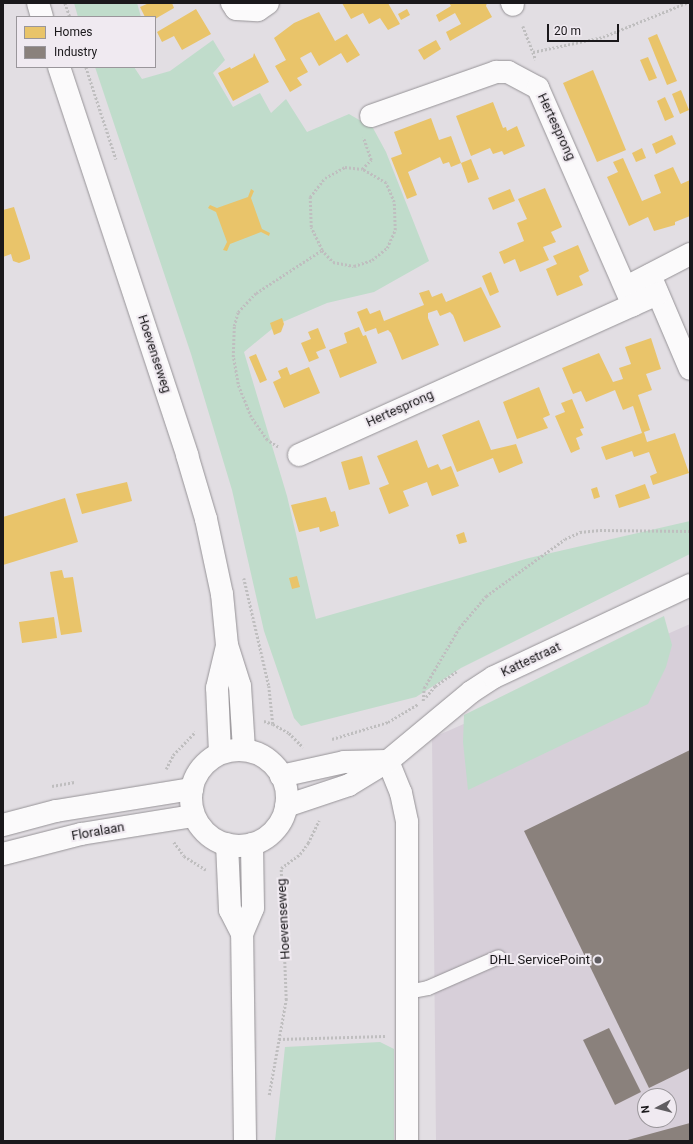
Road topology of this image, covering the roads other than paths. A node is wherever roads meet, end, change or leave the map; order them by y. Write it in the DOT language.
graph roads {
  1 [pos="38,3"];
  2 [pos="232,3"];
  3 [pos="268,3"];
  4 [pos="42,16"];
  5 [pos="59,68"];
  6 [pos="371,116"];
  7 [pos="690,254"];
  8 [pos="654,285"];
  9 [pos="629,296"];
  10 [pos="690,369"];
  11 [pos="299,454"];
  12 [pos="690,585"];
  13 [pos="227,645"];
  14 [pos="244,750"];
  15 [pos="220,753"];
  16 [pos="388,761"];
  17 [pos="281,776"];
  18 [pos="192,789"];
  19 [pos="286,806"];
  20 [pos="194,816"];
  21 [pos="3,825"];
  22 [pos="227,844"];
  23 [pos="252,844"];
  24 [pos="3,854"];
  25 [pos="242,934"];
  26 [pos="499,956"];
  27 [pos="408,992"];
  28 [pos="245,1141"];
  29 [pos="407,1141"];
  1 -- 4 [label="street"];
  2 -- 3 [label="street"];
  5 -- 13 [label="street, Hoevenseweg"];
  6 -- 9 [label="street, Hertesprong"];
  7 -- 8 [label="street, Hertesprong"];
  8 -- 9 [label="street, Hertesprong"];
  8 -- 10 [label="street"];
  9 -- 11 [label="street, Hertesprong"];
  12 -- 16 [label="street, Kattestraat"];
  13 -- 14 [label="street, Hoevenseweg"];
  13 -- 15 [label="street, Hoevenseweg"];
  14 -- 15 [label="street"];
  14 -- 17 [label="street"];
  15 -- 18 [label="street"];
  16 -- 17 [label="street"];
  16 -- 19 [label="street, Kattestraat"];
  16 -- 27 [label="street"];
  17 -- 19 [label="street"];
  18 -- 20 [label="street"];
  18 -- 21 [label="street"];
  19 -- 23 [label="street"];
  20 -- 22 [label="street"];
  20 -- 24 [label="street, Floralaan"];
  22 -- 23 [label="street"];
  22 -- 25 [label="street"];
  23 -- 25 [label="street"];
  25 -- 28 [label="street"];
  26 -- 27 [label="lane"];
  27 -- 29 [label="street"];
}
